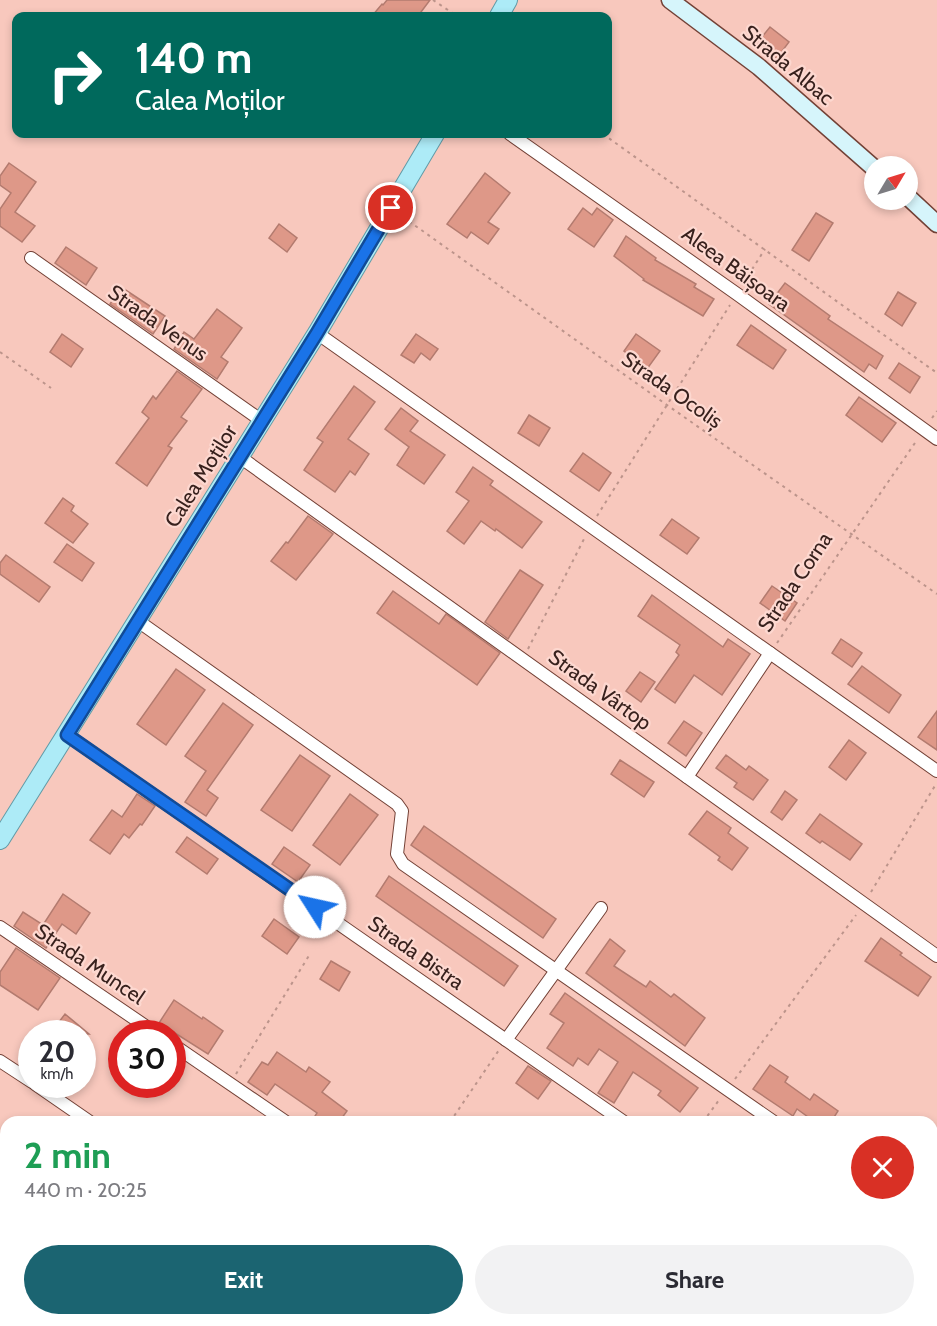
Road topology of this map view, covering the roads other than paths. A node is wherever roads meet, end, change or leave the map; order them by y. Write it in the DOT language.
graph roads {
  1 [pos="670,0"];
  2 [pos="433,138"];
  3 [pos="516,138"];
  4 [pos="864,159"];
  5 [pos="918,206"];
  6 [pos="937,224"];
  7 [pos="31,258"];
  8 [pos="317,333"];
  9 [pos="262,421"];
  10 [pos="937,439"];
  11 [pos="240,457"];
  12 [pos="138,621"];
  13 [pos="770,653"];
  14 [pos="67,735"];
  15 [pos="937,771"];
  16 [pos="687,777"];
  17 [pos="0,840"];
  18 [pos="601,908"];
  19 [pos="0,927"];
  20 [pos="937,956"];
  21 [pos="557,969"];
  22 [pos="136,1020"];
  23 [pos="506,1040"];
  24 [pos="186,1053"];
  25 [pos="0,1061"];
  26 [pos="18,1073"];
  27 [pos="55,1098"];
  28 [pos="81,1116"];
  29 [pos="277,1116"];
  30 [pos="615,1116"];
  31 [pos="765,1116"];
  1 -- 4 [label="street, Strada Albac"];
  2 -- 8 [label="main road, Calea Moților"];
  3 -- 10 [label="street, Aleea Băișoara"];
  5 -- 6 [label="street"];
  7 -- 9 [label="street, Strada Venus"];
  8 -- 9 [label="main road, Calea Moților"];
  8 -- 13 [label="street"];
  9 -- 11 [label="main road, Calea Moților"];
  11 -- 12 [label="main road, Calea Moților"];
  11 -- 16 [label="street, Strada Vârtop"];
  12 -- 14 [label="main road, Calea Moților"];
  12 -- 21 [label="street"];
  13 -- 15 [label="street"];
  13 -- 16 [label="street, Strada Corna"];
  14 -- 17 [label="main road, Calea Moților"];
  14 -- 23 [label="street, Strada Bistra"];
  16 -- 20 [label="street, Strada Vârtop"];
  18 -- 21 [label="street"];
  19 -- 22 [label="street, Strada Muncel"];
  21 -- 23 [label="street"];
  21 -- 31 [label="street"];
  23 -- 30 [label="street, Strada Bistra"];
  24 -- 29 [label="street"];
  25 -- 26 [label="street"];
  27 -- 28 [label="street"];
}
